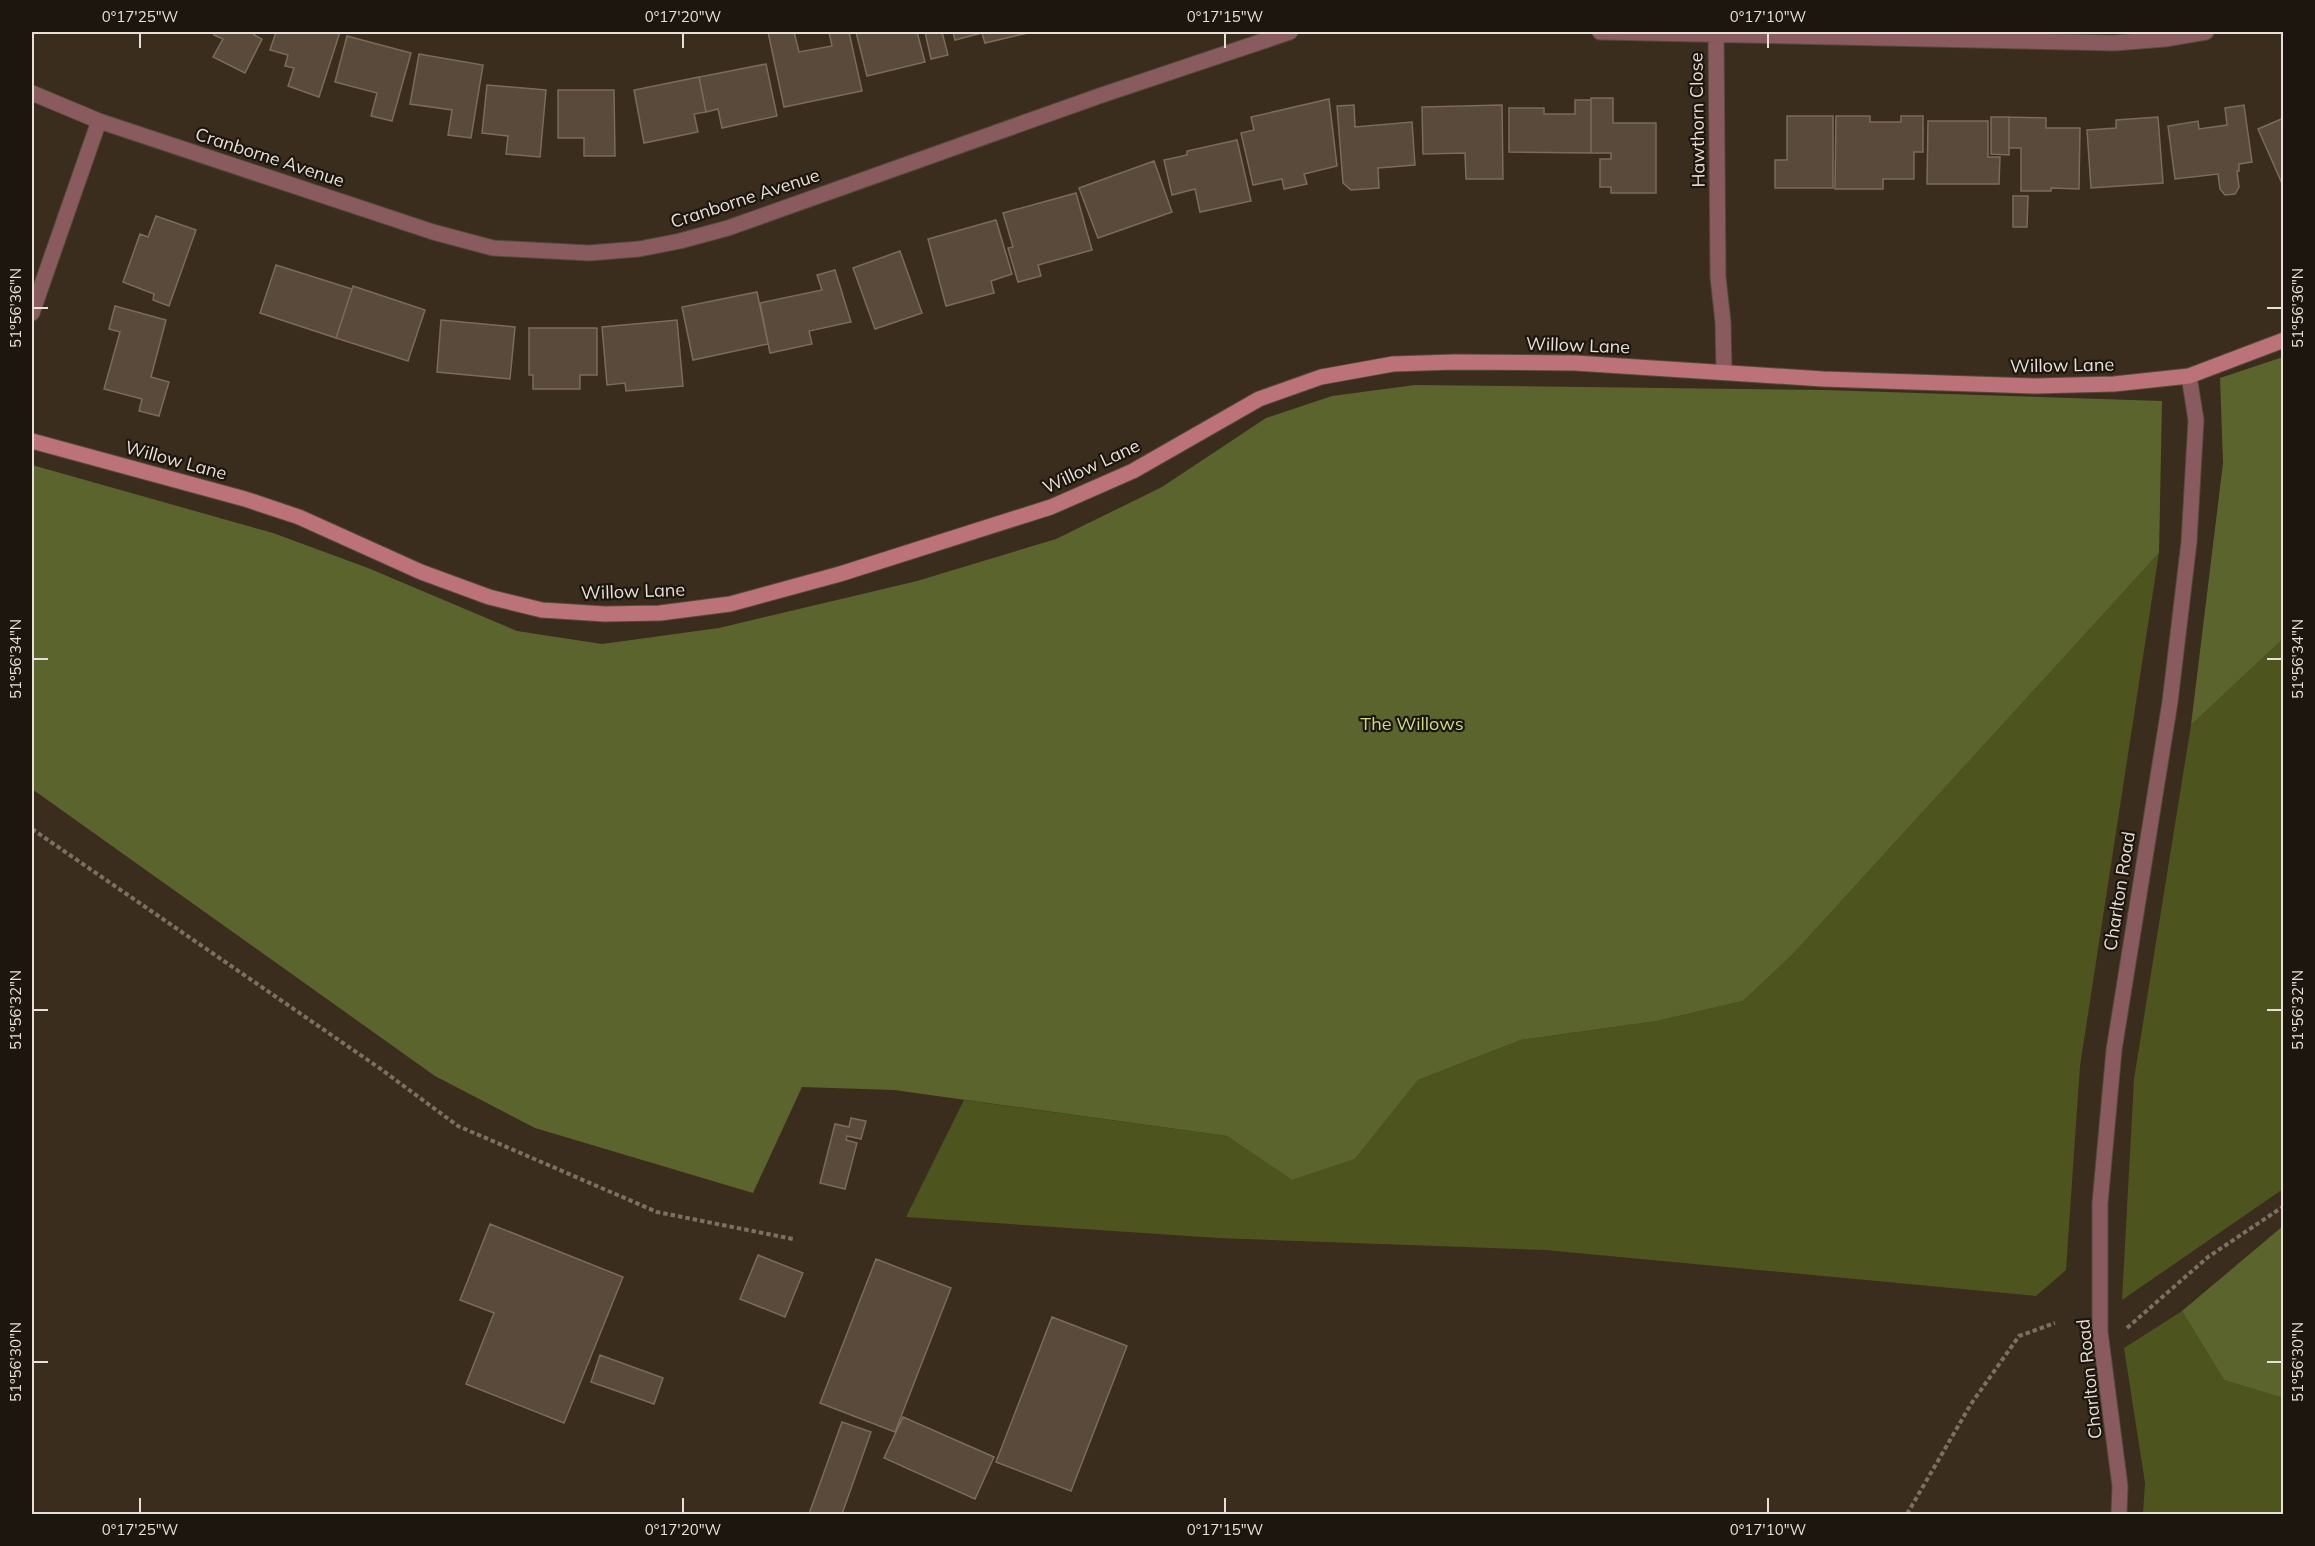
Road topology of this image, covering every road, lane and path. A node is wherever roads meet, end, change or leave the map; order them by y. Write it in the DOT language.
graph roads {
  1 [pos="1290,32"];
  2 [pos="1600,32"];
  3 [pos="2206,32"];
  4 [pos="1716,35"];
  5 [pos="2049,37"];
  6 [pos="32,93"];
  7 [pos="99,121"];
  8 [pos="32,313"];
  9 [pos="2283,340"];
  10 [pos="1724,372"];
  11 [pos="2189,376"];
  12 [pos="32,441"];
  13 [pos="32,829"];
  14 [pos="2283,1206"];
  15 [pos="793,1239"];
  16 [pos="2055,1323"];
  17 [pos="2100,1332"];
  18 [pos="1907,1515"];
  19 [pos="2119,1515"];
  1 -- 7 [label="street, Cranborne Avenue"];
  2 -- 4 [label="street"];
  3 -- 5 [label="street, Hawthorn Close"];
  4 -- 5 [label="street, Hawthorn Close"];
  4 -- 10 [label="street, Hawthorn Close"];
  6 -- 7 [label="street, Cranborne Avenue"];
  7 -- 8 [label="street"];
  9 -- 11 [label="street"];
  10 -- 11 [label="street, Willow Lane"];
  10 -- 12 [label="street, Willow Lane"];
  11 -- 17 [label="street, Charlton Road"];
  13 -- 15 [label="path"];
  14 -- 17 [label="path"];
  16 -- 18 [label="path"];
  17 -- 19 [label="street, Charlton Road"];
}
